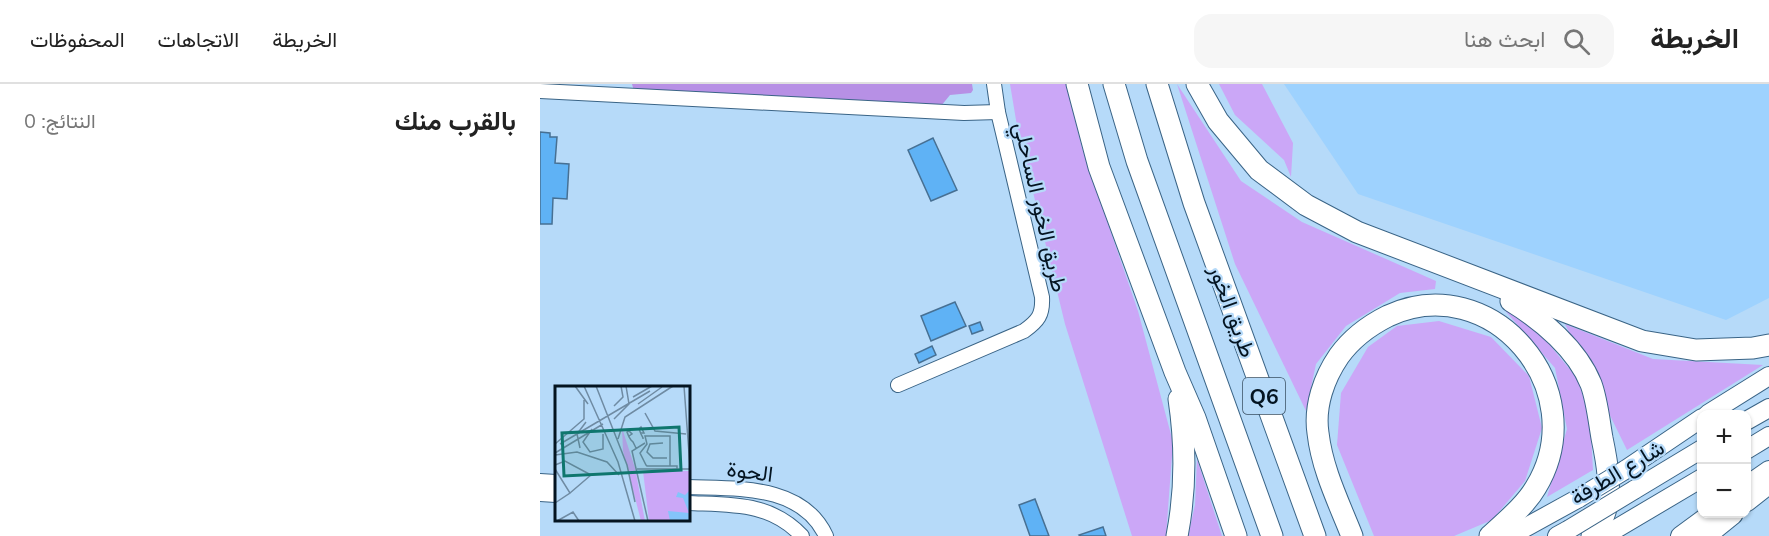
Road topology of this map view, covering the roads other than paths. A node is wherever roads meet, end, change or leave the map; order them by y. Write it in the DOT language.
graph roads {
  1 [pos="994,84"];
  2 [pos="1077,84"];
  3 [pos="1114,84"];
  4 [pos="1157,84"];
  5 [pos="1197,84"];
  6 [pos="540,91"];
  7 [pos="998,112"];
  8 [pos="1458,272"];
  9 [pos="1769,345"];
  10 [pos="1175,372"];
  11 [pos="1769,376"];
  12 [pos="898,385"];
  13 [pos="1769,408"];
  14 [pos="1714,410"];
  15 [pos="1751,418"];
  16 [pos="1697,421"];
  17 [pos="1769,436"];
  18 [pos="1751,447"];
  19 [pos="1697,451"];
  20 [pos="1769,470"];
  21 [pos="1697,480"];
  22 [pos="1751,483"];
  23 [pos="1769,483"];
  24 [pos="690,487"];
  25 [pos="540,494"];
  26 [pos="555,495"];
  27 [pos="1751,497"];
  28 [pos="690,503"];
  29 [pos="1703,518"];
  30 [pos="1726,518"];
  31 [pos="1562,533"];
  32 [pos="802,536"];
  33 [pos="826,536"];
  34 [pos="1177,536"];
  35 [pos="1236,536"];
  36 [pos="1272,536"];
  37 [pos="1315,536"];
  38 [pos="1352,536"];
  39 [pos="1490,536"];
  40 [pos="1510,536"];
  41 [pos="1592,536"];
  42 [pos="1604,536"];
  43 [pos="1680,536"];
  44 [pos="1705,536"];
  1 -- 7 [label="street, طريق الخور الساحلي"];
  2 -- 10 [label="highway"];
  3 -- 36 [label="highway, طريق الخور / Q6"];
  4 -- 37 [label="highway, طريق الخور / Q6"];
  5 -- 8 [label="highway"];
  6 -- 7 [label="street"];
  7 -- 12 [label="street, طريق الخور الساحلي"];
  8 -- 9 [label="highway"];
  8 -- 41 [label="highway"];
  10 -- 34 [label="highway"];
  10 -- 35 [label="highway"];
  11 -- 14 [label="main road"];
  13 -- 15 [label="main road"];
  16 -- 40 [label="main road, bridge"];
  17 -- 18 [label="main road"];
  19 -- 31 [label="main road, شارع الطرفة, bridge"];
  20 -- 22 [label="main road"];
  21 -- 42 [label="main road"];
  23 -- 27 [label="highway"];
  24 -- 33 [label="street, الحوة"];
  25 -- 26 [label="street"];
  28 -- 32 [label="street, الحوة"];
  29 -- 43 [label="main road"];
  30 -- 44 [label="highway"];
  38 -- 39 [label="highway"];
}
